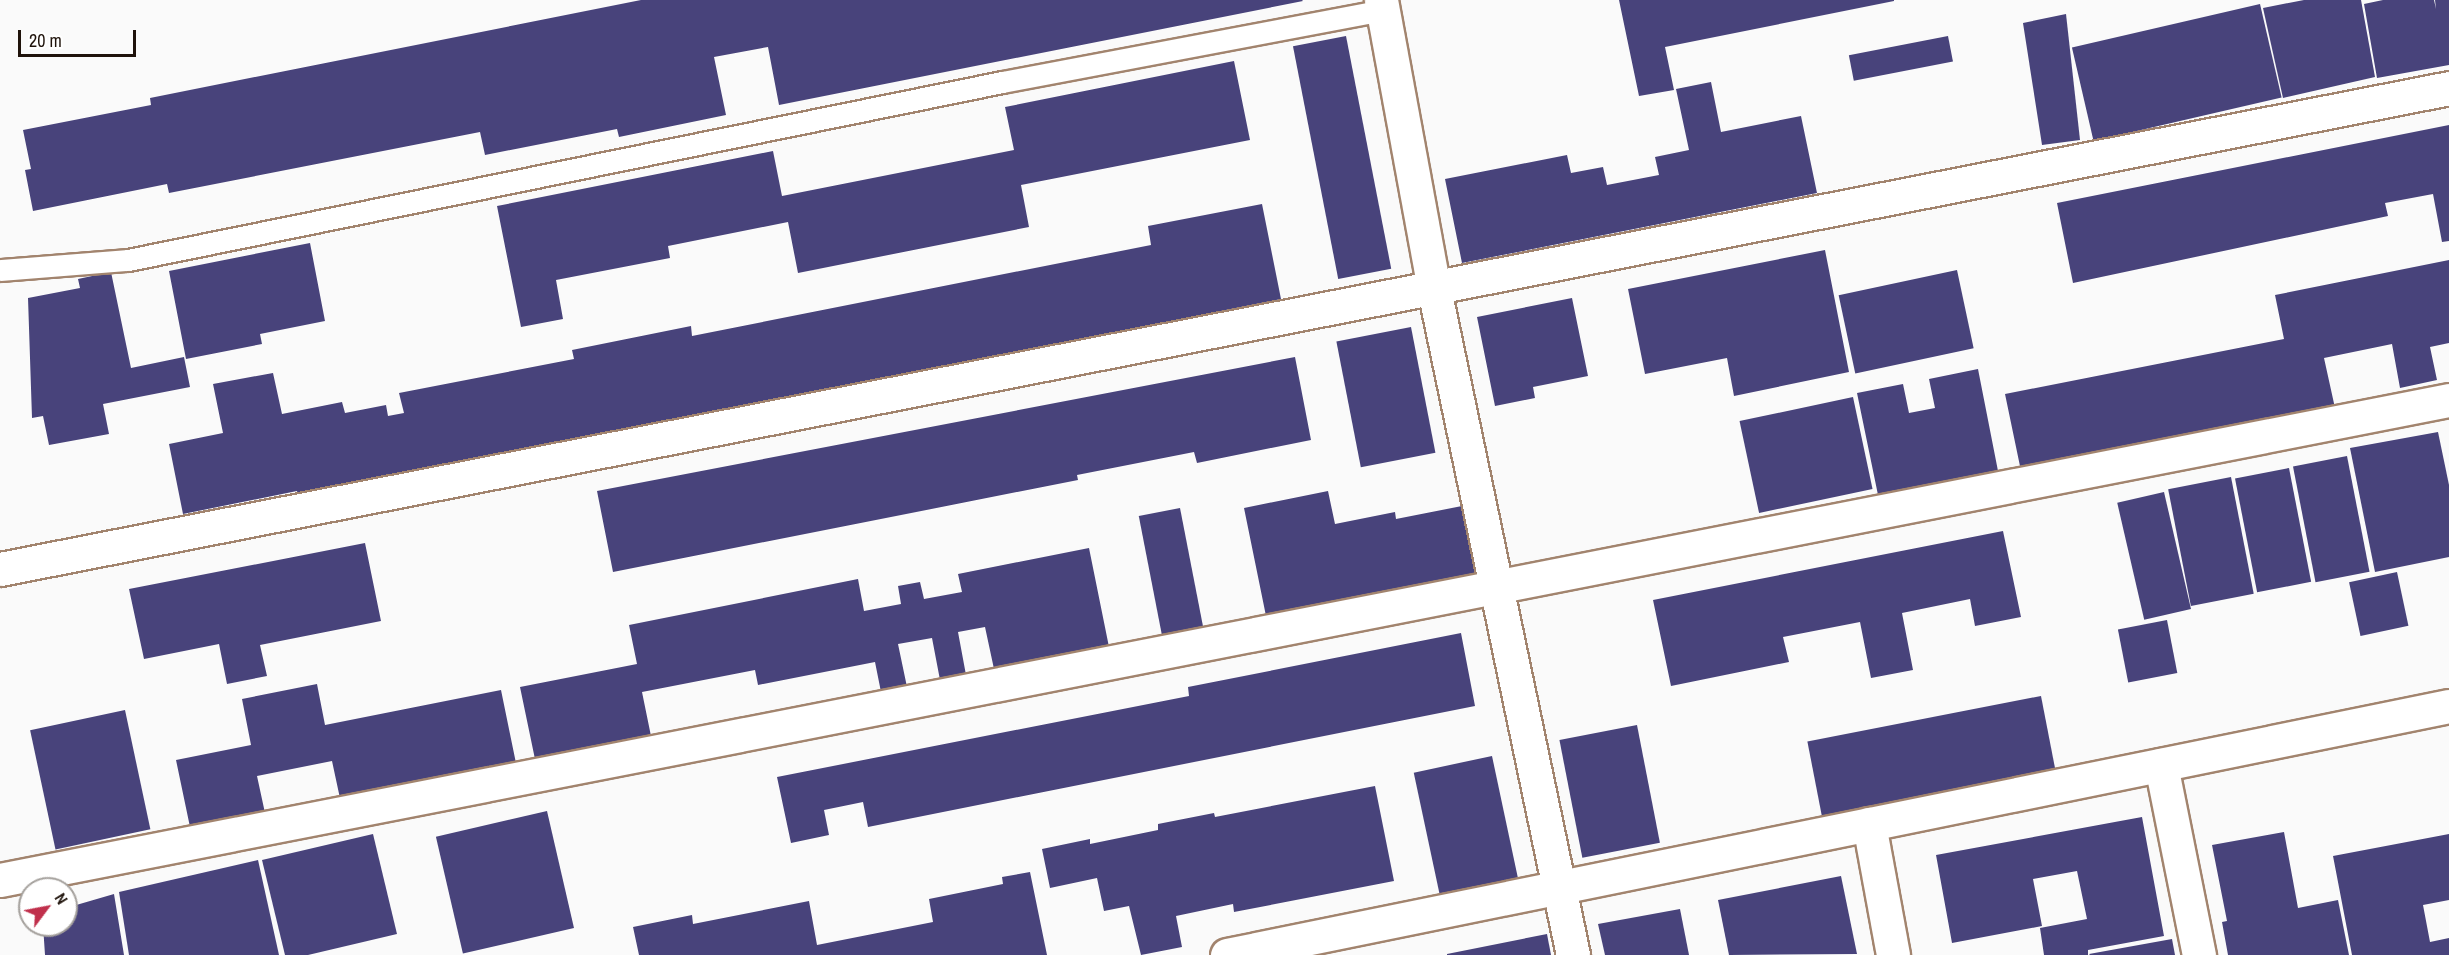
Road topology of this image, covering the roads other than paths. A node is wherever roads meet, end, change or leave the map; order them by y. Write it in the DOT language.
graph roads {
  1 [pos="1382,5"];
  2 [pos="2449,88"];
  3 [pos="0,270"];
  4 [pos="1434,289"];
  5 [pos="2449,400"];
  6 [pos="0,569"];
  7 [pos="1498,585"];
  8 [pos="2449,706"];
  9 [pos="2161,765"];
  10 [pos="1869,824"];
  11 [pos="0,880"];
  12 [pos="1559,887"];
  13 [pos="1248,953"];
  14 [pos="1573,955"];
  15 [pos="1893,955"];
  16 [pos="2199,955"];
  1 -- 3 [label="lane"];
  1 -- 4 [label="street"];
  2 -- 4 [label="street"];
  4 -- 6 [label="street"];
  4 -- 7 [label="street"];
  5 -- 7 [label="street"];
  7 -- 11 [label="street"];
  7 -- 12 [label="street"];
  8 -- 9 [label="street"];
  9 -- 10 [label="street"];
  9 -- 16 [label="street"];
  10 -- 12 [label="street"];
  10 -- 15 [label="street"];
  12 -- 13 [label="street"];
  12 -- 14 [label="street"];
}
